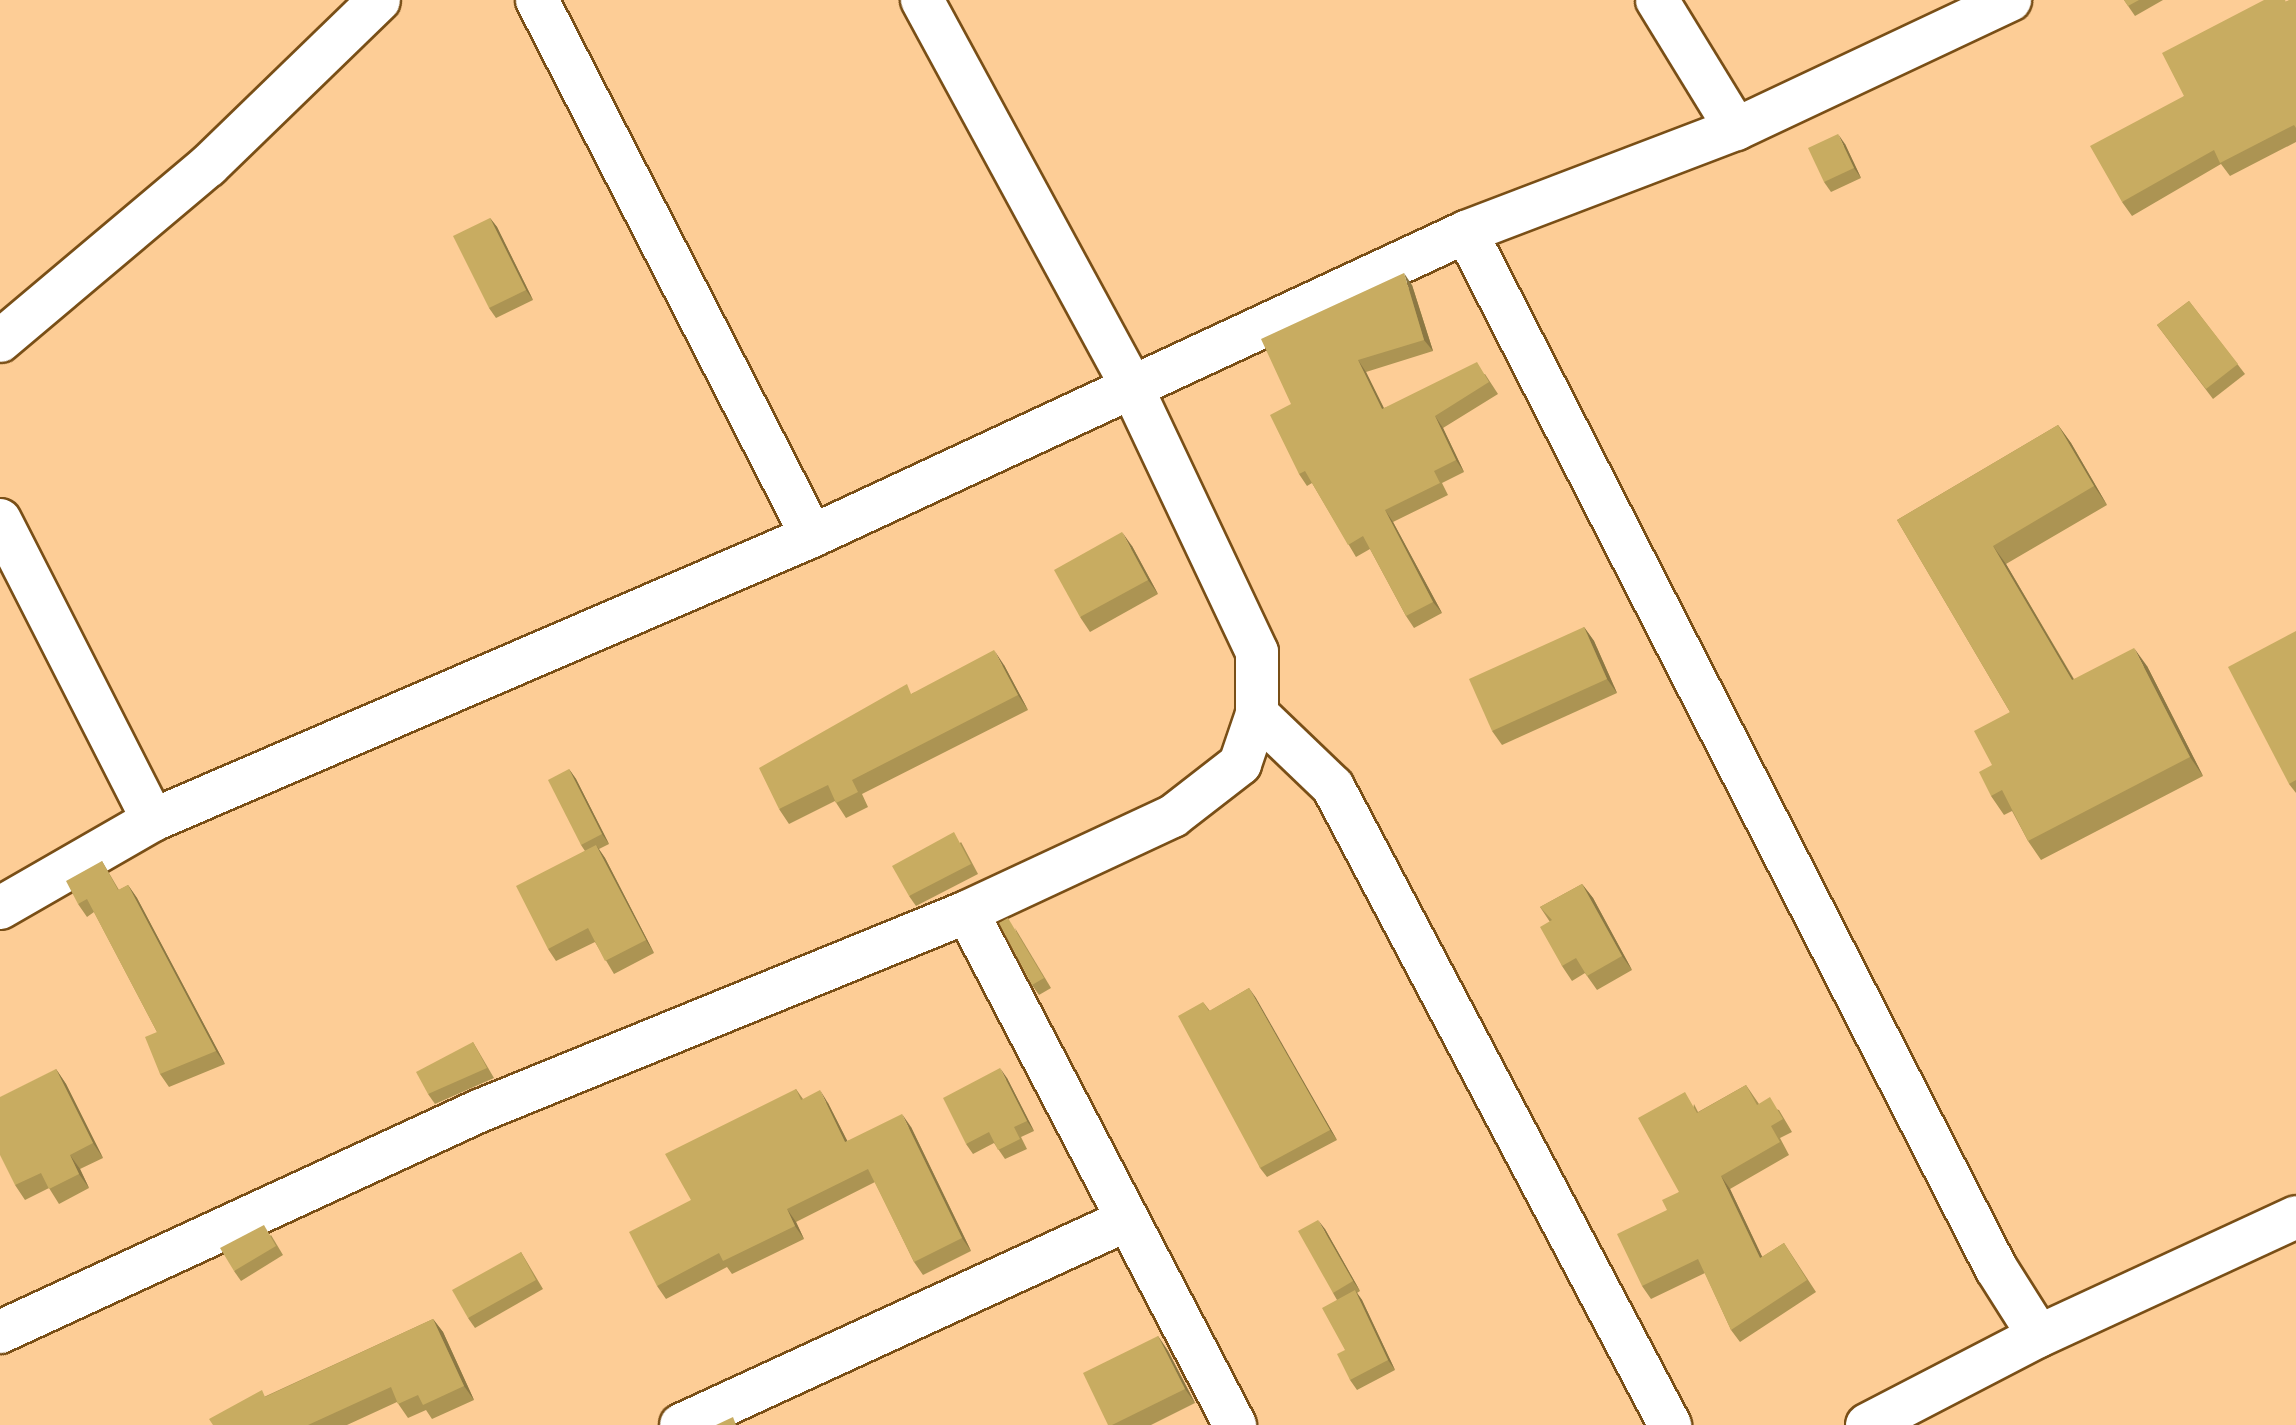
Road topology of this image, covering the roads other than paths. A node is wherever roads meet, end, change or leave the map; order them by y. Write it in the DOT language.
graph roads {
  1 [pos="379,0"];
  2 [pos="536,0"];
  3 [pos="922,0"];
  4 [pos="1657,0"];
  5 [pos="2010,0"];
  6 [pos="1736,129"];
  7 [pos="1466,232"];
  8 [pos="0,341"];
  9 [pos="1130,383"];
  10 [pos="0,520"];
  11 [pos="812,536"];
  12 [pos="1257,714"];
  13 [pos="152,820"];
  14 [pos="0,908"];
  15 [pos="967,912"];
  16 [pos="2296,1217"];
  17 [pos="1126,1220"];
  18 [pos="0,1332"];
  19 [pos="2039,1336"];
  20 [pos="681,1425"];
  21 [pos="1235,1425"];
  22 [pos="1670,1425"];
  23 [pos="1867,1425"];
  1 -- 8 [label="street"];
  2 -- 11 [label="street"];
  3 -- 9 [label="street"];
  4 -- 6 [label="street"];
  5 -- 6 [label="street"];
  6 -- 7 [label="street"];
  7 -- 9 [label="street"];
  7 -- 19 [label="street"];
  9 -- 11 [label="street"];
  9 -- 12 [label="street"];
  10 -- 13 [label="street"];
  11 -- 13 [label="street"];
  12 -- 15 [label="street"];
  12 -- 22 [label="street"];
  13 -- 14 [label="street"];
  15 -- 17 [label="street"];
  15 -- 18 [label="street"];
  16 -- 19 [label="street"];
  17 -- 20 [label="street"];
  17 -- 21 [label="street"];
  19 -- 23 [label="street"];
}
